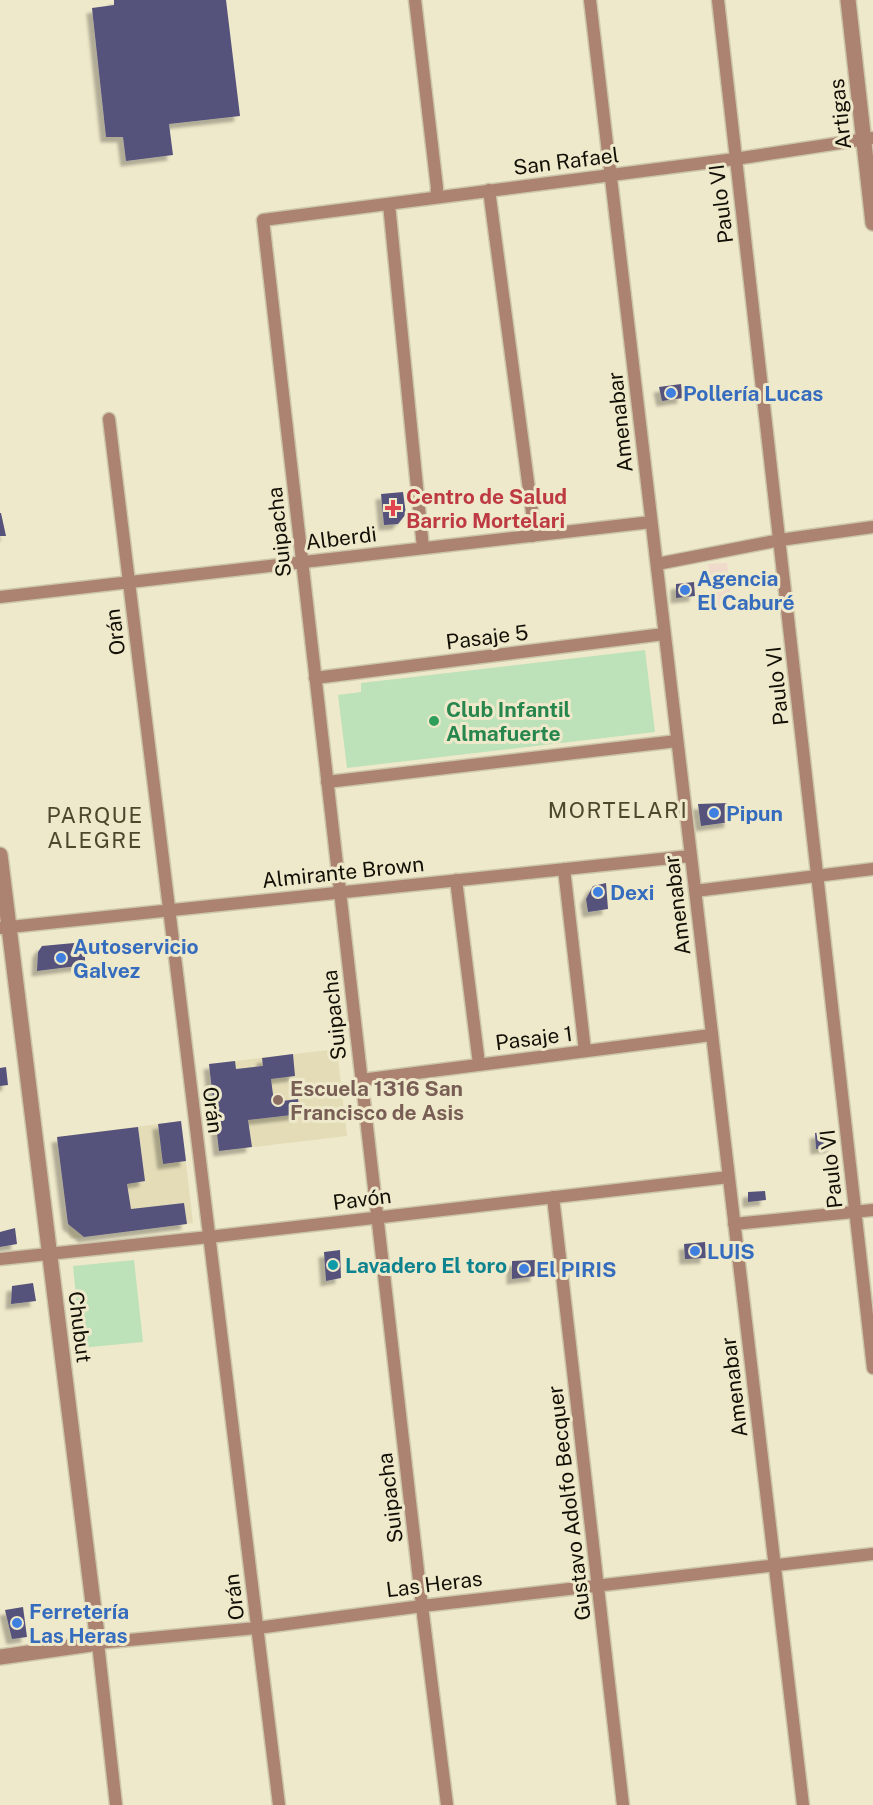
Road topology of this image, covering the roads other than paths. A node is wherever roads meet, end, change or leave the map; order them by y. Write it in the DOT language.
graph roads {
  1 [pos="415,0"];
  2 [pos="590,0"];
  3 [pos="718,0"];
  4 [pos="848,0"];
  5 [pos="868,139"];
  6 [pos="735,159"];
  7 [pos="611,174"];
  8 [pos="489,190"];
  9 [pos="436,197"];
  10 [pos="388,204"];
  11 [pos="263,220"];
  12 [pos="873,223"];
  13 [pos="109,419"];
  14 [pos="651,522"];
  15 [pos="873,527"];
  16 [pos="533,536"];
  17 [pos="780,540"];
  18 [pos="423,548"];
  19 [pos="303,562"];
  20 [pos="657,564"];
  21 [pos="129,582"];
  22 [pos="0,597"];
  23 [pos="664,634"];
  24 [pos="315,678"];
  25 [pos="677,741"];
  26 [pos="327,782"];
  27 [pos="0,855"];
  28 [pos="690,856"];
  29 [pos="564,869"];
  30 [pos="873,869"];
  31 [pos="818,876"];
  32 [pos="456,880"];
  33 [pos="695,891"];
  34 [pos="340,892"];
  35 [pos="169,910"];
  36 [pos="4,927"];
  37 [pos="711,1035"];
  38 [pos="585,1051"];
  39 [pos="478,1065"];
  40 [pos="361,1080"];
  41 [pos="729,1177"];
  42 [pos="553,1197"];
  43 [pos="873,1210"];
  44 [pos="855,1212"];
  45 [pos="377,1217"];
  46 [pos="734,1224"];
  47 [pos="209,1237"];
  48 [pos="50,1253"];
  49 [pos="0,1259"];
  50 [pos="873,1368"];
  51 [pos="873,1554"];
  52 [pos="774,1566"];
  53 [pos="598,1586"];
  54 [pos="422,1606"];
  55 [pos="257,1628"];
  56 [pos="98,1642"];
  57 [pos="0,1657"];
  58 [pos="116,1805"];
  59 [pos="279,1805"];
  60 [pos="447,1805"];
  61 [pos="623,1805"];
  62 [pos="803,1805"];
  1 -- 9 [label="street"];
  2 -- 7 [label="street, Amenabar"];
  3 -- 6 [label="street, Paulo VI"];
  4 -- 5 [label="street, Artigas"];
  5 -- 6 [label="street, San Rafael"];
  5 -- 12 [label="street, Artigas"];
  6 -- 7 [label="street, San Rafael"];
  6 -- 17 [label="street, Paulo VI"];
  7 -- 8 [label="street, San Rafael"];
  7 -- 14 [label="street, Amenabar"];
  8 -- 9 [label="street, San Rafael"];
  8 -- 16 [label="street"];
  9 -- 10 [label="street, San Rafael"];
  10 -- 11 [label="street, San Rafael"];
  10 -- 18 [label="street"];
  11 -- 19 [label="street, Suipacha"];
  13 -- 21 [label="street, Orán"];
  14 -- 16 [label="street, Alberdi"];
  14 -- 20 [label="street, Amenabar"];
  15 -- 17 [label="street"];
  16 -- 18 [label="street, Alberdi"];
  17 -- 20 [label="street"];
  17 -- 31 [label="street, Paulo VI"];
  18 -- 19 [label="street, Alberdi"];
  19 -- 21 [label="street, Alberdi"];
  19 -- 24 [label="street, Suipacha"];
  20 -- 23 [label="street, Amenabar"];
  21 -- 22 [label="street, Alberdi"];
  21 -- 35 [label="street, Orán"];
  23 -- 24 [label="street, Pasaje 5"];
  23 -- 25 [label="street, Amenabar"];
  24 -- 26 [label="street, Suipacha"];
  25 -- 26 [label="street"];
  25 -- 28 [label="street, Amenabar"];
  26 -- 34 [label="street, Suipacha"];
  27 -- 36 [label="street, Chubut"];
  28 -- 29 [label="street, Almirante Brown"];
  28 -- 33 [label="street, Amenabar"];
  29 -- 32 [label="street, Almirante Brown"];
  29 -- 38 [label="street"];
  30 -- 31 [label="street"];
  31 -- 33 [label="street"];
  31 -- 44 [label="street, Paulo VI"];
  32 -- 34 [label="street, Almirante Brown"];
  32 -- 39 [label="street"];
  33 -- 37 [label="street, Amenabar"];
  34 -- 35 [label="street, Almirante Brown"];
  34 -- 40 [label="street, Suipacha"];
  35 -- 36 [label="street, Almirante Brown"];
  35 -- 47 [label="street, Orán"];
  36 -- 48 [label="street, Chubut"];
  37 -- 38 [label="street, Pasaje 1"];
  37 -- 41 [label="street, Amenabar"];
  38 -- 39 [label="street, Pasaje 1"];
  39 -- 40 [label="street, Pasaje 1"];
  40 -- 45 [label="street, Suipacha"];
  41 -- 42 [label="street, Pavón"];
  41 -- 46 [label="street, Amenabar"];
  42 -- 45 [label="street, Pavón"];
  42 -- 53 [label="street, Gustavo Adolfo Becquer"];
  43 -- 44 [label="street"];
  44 -- 46 [label="street"];
  44 -- 50 [label="street, Paulo VI"];
  45 -- 47 [label="street, Pavón"];
  45 -- 54 [label="street, Suipacha"];
  46 -- 52 [label="street, Amenabar"];
  47 -- 48 [label="street, Pavón"];
  47 -- 55 [label="street, Orán"];
  48 -- 49 [label="street, Pavón"];
  48 -- 56 [label="street, Chubut"];
  51 -- 52 [label="street, Las Heras"];
  52 -- 53 [label="street, Las Heras"];
  52 -- 62 [label="street, Amenabar"];
  53 -- 54 [label="street, Las Heras"];
  53 -- 61 [label="street, Gustavo Adolfo Becquer"];
  54 -- 55 [label="street, Las Heras"];
  54 -- 60 [label="street, Suipacha"];
  55 -- 56 [label="street, Las Heras"];
  55 -- 59 [label="street, Orán"];
  56 -- 57 [label="street, Las Heras"];
  56 -- 58 [label="street, Chubut"];
}
